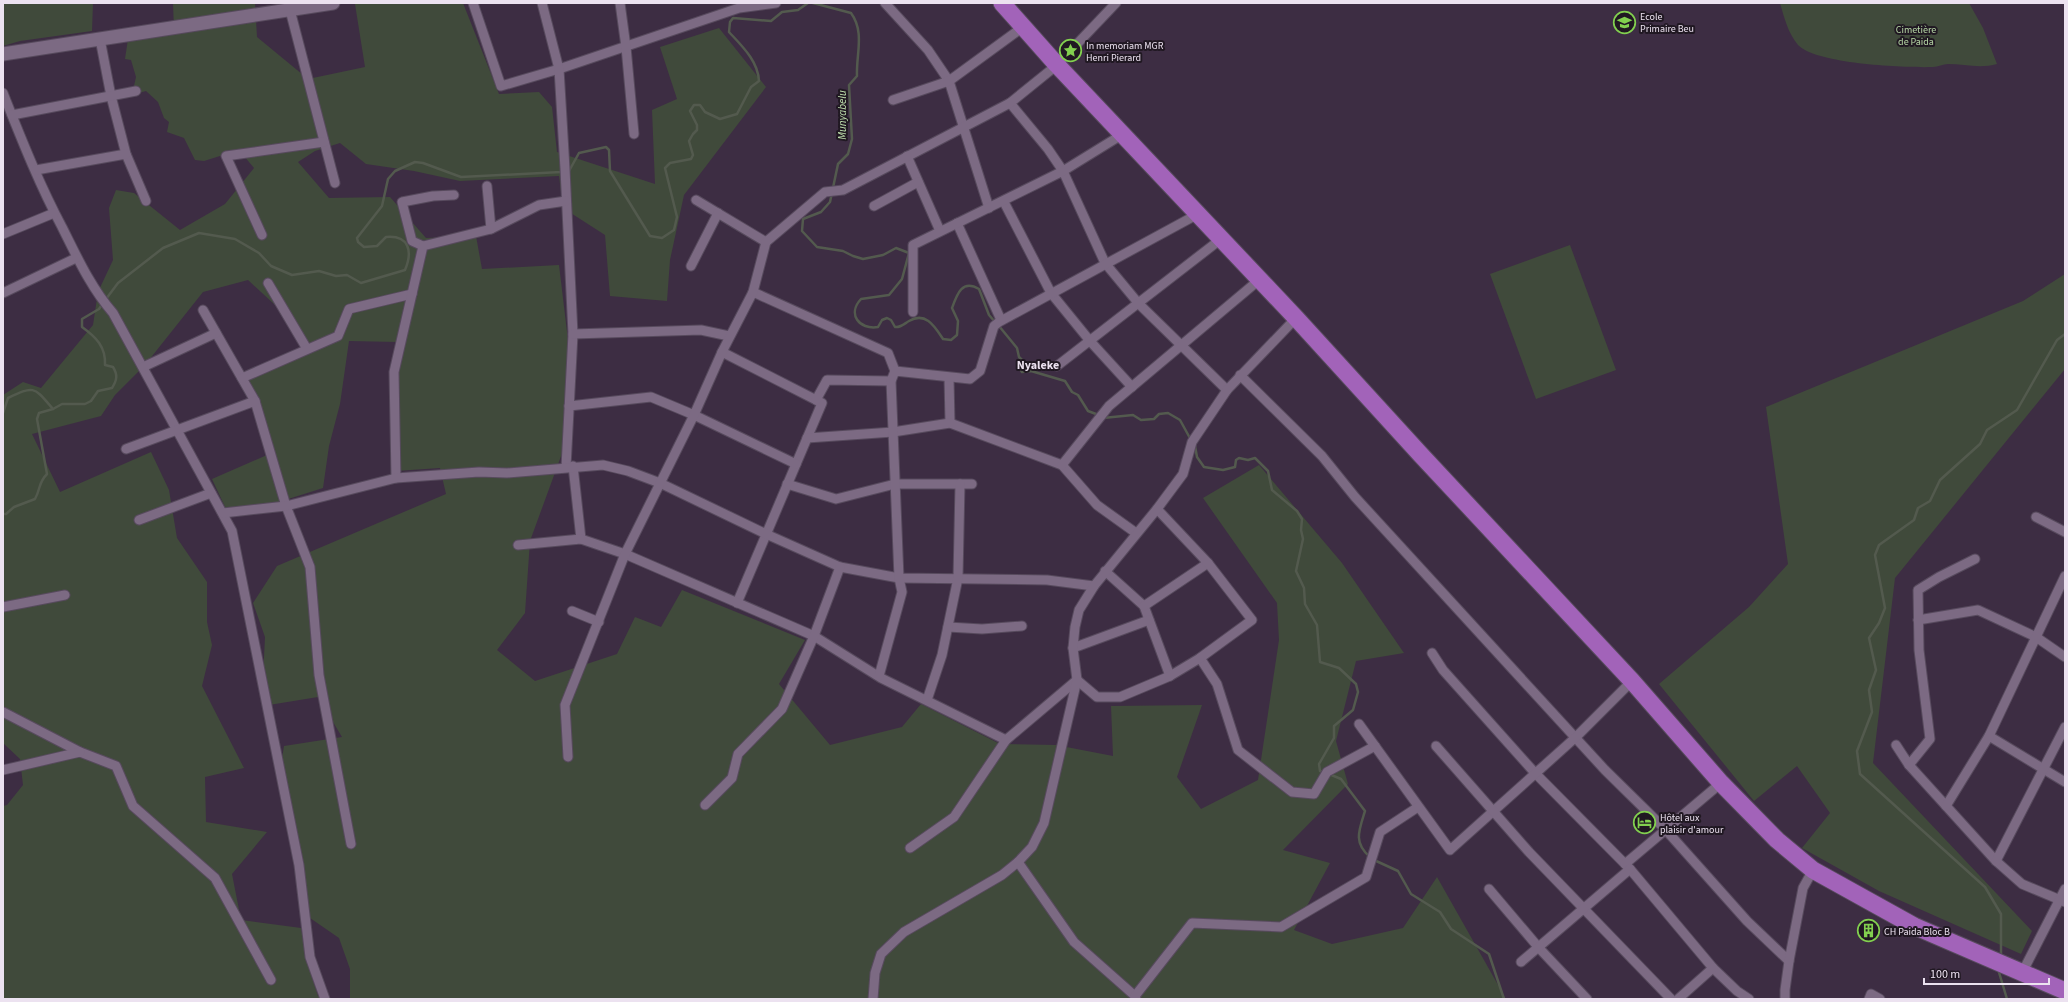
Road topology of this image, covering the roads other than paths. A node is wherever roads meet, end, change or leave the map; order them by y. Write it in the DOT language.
graph roads {
  1 [pos="333,3"];
  2 [pos="472,3"];
  3 [pos="542,3"];
  4 [pos="620,3"];
  5 [pos="776,3"];
  6 [pos="885,3"];
  7 [pos="1002,3"];
  8 [pos="1116,3"];
  9 [pos="290,10"];
  10 [pos="1023,27"];
  11 [pos="100,39"];
  12 [pos="626,47"];
  13 [pos="3,54"];
  14 [pos="1057,65"];
  15 [pos="559,69"];
  16 [pos="949,81"];
  17 [pos="136,91"];
  18 [pos="3,93"];
  19 [pos="111,96"];
  20 [pos="893,100"];
  21 [pos="1010,103"];
  22 [pos="12,115"];
  23 [pos="963,128"];
  24 [pos="634,134"];
  25 [pos="1124,134"];
  26 [pos="324,142"];
  27 [pos="126,154"];
  28 [pos="907,156"];
  29 [pos="36,170"];
  30 [pos="1063,171"];
  31 [pos="918,182"];
  32 [pos="335,183"];
  33 [pos="487,186"];
  34 [pos="454,195"];
  35 [pos="696,200"];
  36 [pos="146,201"];
  37 [pos="566,201"];
  38 [pos="1004,202"];
  39 [pos="874,206"];
  40 [pos="989,208"];
  41 [pos="54,213"];
  42 [pos="718,213"];
  43 [pos="1198,214"];
  44 [pos="957,223"];
  45 [pos="491,229"];
  46 [pos="940,232"];
  47 [pos="3,234"];
  48 [pos="262,235"];
  49 [pos="1221,239"];
  50 [pos="766,242"];
  51 [pos="423,246"];
  52 [pos="76,258"];
  53 [pos="1105,263"];
  54 [pos="691,266"];
  55 [pos="1259,280"];
  56 [pos="268,283"];
  57 [pos="753,292"];
  58 [pos="3,293"];
  59 [pos="1051,293"];
  60 [pos="412,294"];
  61 [pos="1139,304"];
  62 [pos="203,310"];
  63 [pos="913,312"];
  64 [pos="1296,318"];
  65 [pos="998,322"];
  66 [pos="216,333"];
  67 [pos="573,334"];
  68 [pos="730,336"];
  69 [pos="1090,341"];
  70 [pos="1180,346"];
  71 [pos="307,350"];
  72 [pos="722,352"];
  73 [pos="1057,366"];
  74 [pos="143,367"];
  75 [pos="895,371"];
  76 [pos="1240,375"];
  77 [pos="242,378"];
  78 [pos="949,378"];
  79 [pos="891,381"];
  80 [pos="1132,387"];
  81 [pos="1227,390"];
  82 [pos="816,400"];
  83 [pos="255,401"];
  84 [pos="569,406"];
  85 [pos="694,415"];
  86 [pos="950,423"];
  87 [pos="177,429"];
  88 [pos="893,432"];
  89 [pos="807,438"];
  90 [pos="126,449"];
  91 [pos="796,464"];
  92 [pos="1062,465"];
  93 [pos="570,466"];
  94 [pos="396,478"];
  95 [pos="660,484"];
  96 [pos="787,484"];
  97 [pos="895,484"];
  98 [pos="960,484"];
  99 [pos="972,484"];
  100 [pos="211,493"];
  101 [pos="286,506"];
  102 [pos="1157,510"];
  103 [pos="223,513"];
  104 [pos="2036,517"];
  105 [pos="139,520"];
  106 [pos="2065,532"];
  107 [pos="1136,533"];
  108 [pos="766,534"];
  109 [pos="581,539"];
  110 [pos="518,545"];
  111 [pos="626,554"];
  112 [pos="1975,559"];
  113 [pos="1208,563"];
  114 [pos="840,567"];
  115 [pos="1105,572"];
  116 [pos="2065,576"];
  117 [pos="899,578"];
  118 [pos="958,578"];
  119 [pos="1094,586"];
  120 [pos="65,595"];
  121 [pos="737,603"];
  122 [pos="1144,606"];
  123 [pos="3,607"];
  124 [pos="572,611"];
  125 [pos="1149,620"];
  126 [pos="1918,620"];
  127 [pos="599,622"];
  128 [pos="1022,626"];
  129 [pos="948,627"];
  130 [pos="814,636"];
  131 [pos="2036,637"];
  132 [pos="1073,648"];
  133 [pos="1432,653"];
  134 [pos="2065,657"];
  135 [pos="1200,658"];
  136 [pos="879,676"];
  137 [pos="1170,676"];
  138 [pos="1077,680"];
  139 [pos="1632,681"];
  140 [pos="927,700"];
  141 [pos="3,712"];
  142 [pos="1359,724"];
  143 [pos="2065,727"];
  144 [pos="1988,736"];
  145 [pos="1576,737"];
  146 [pos="1006,740"];
  147 [pos="1896,745"];
  148 [pos="1375,746"];
  149 [pos="1436,746"];
  150 [pos="80,752"];
  151 [pos="568,757"];
  152 [pos="1909,765"];
  153 [pos="3,770"];
  154 [pos="2042,770"];
  155 [pos="1534,773"];
  156 [pos="2065,782"];
  157 [pos="1721,783"];
  158 [pos="705,805"];
  159 [pos="1418,806"];
  160 [pos="1946,806"];
  161 [pos="1492,812"];
  162 [pos="1665,829"];
  163 [pos="350,844"];
  164 [pos="910,848"];
  165 [pos="1996,861"];
  166 [pos="1018,862"];
  167 [pos="1628,866"];
  168 [pos="1813,870"];
  169 [pos="1490,889"];
  170 [pos="2065,889"];
  171 [pos="2062,901"];
  172 [pos="1583,910"];
  173 [pos="1539,948"];
  174 [pos="1789,961"];
  175 [pos="1521,962"];
  176 [pos="1713,968"];
  177 [pos="2023,972"];
  178 [pos="272,980"];
  179 [pos="2065,991"];
  180 [pos="1738,995"];
  181 [pos="1135,997"];
  182 [pos="325,999"];
  183 [pos="873,999"];
  184 [pos="1586,999"];
  185 [pos="1671,999"];
  186 [pos="1678,999"];
  187 [pos="1749,999"];
  188 [pos="1785,999"];
  189 [pos="1869,999"];
  190 [pos="1880,999"];
  1 -- 9 [label="street"];
  2 -- 15 [label="street"];
  3 -- 15 [label="street"];
  4 -- 12 [label="street"];
  5 -- 12 [label="street"];
  6 -- 16 [label="street"];
  7 -- 10 [label="highway"];
  8 -- 14 [label="street"];
  9 -- 11 [label="street"];
  9 -- 26 [label="street"];
  10 -- 14 [label="highway"];
  10 -- 16 [label="street"];
  11 -- 13 [label="street"];
  11 -- 19 [label="street"];
  12 -- 15 [label="street"];
  12 -- 24 [label="street"];
  14 -- 21 [label="street"];
  14 -- 25 [label="highway"];
  15 -- 37 [label="street"];
  16 -- 20 [label="street"];
  16 -- 23 [label="street"];
  17 -- 19 [label="street"];
  18 -- 22 [label="street"];
  19 -- 22 [label="street"];
  19 -- 27 [label="street"];
  21 -- 23 [label="street"];
  21 -- 30 [label="street"];
  22 -- 29 [label="street"];
  23 -- 28 [label="street"];
  23 -- 40 [label="street"];
  25 -- 30 [label="street"];
  25 -- 43 [label="highway"];
  26 -- 32 [label="street"];
  26 -- 48 [label="street"];
  27 -- 29 [label="street"];
  27 -- 36 [label="street"];
  28 -- 31 [label="street"];
  28 -- 50 [label="street"];
  29 -- 41 [label="street"];
  30 -- 38 [label="street"];
  30 -- 53 [label="street"];
  31 -- 39 [label="street"];
  31 -- 46 [label="street"];
  33 -- 45 [label="street"];
  34 -- 51 [label="street"];
  35 -- 42 [label="street"];
  37 -- 45 [label="street"];
  37 -- 67 [label="street"];
  38 -- 40 [label="street"];
  38 -- 59 [label="street"];
  40 -- 44 [label="street"];
  41 -- 47 [label="street"];
  41 -- 52 [label="street"];
  42 -- 50 [label="street"];
  42 -- 54 [label="street"];
  43 -- 49 [label="highway"];
  43 -- 53 [label="street"];
  44 -- 46 [label="street"];
  44 -- 65 [label="street"];
  45 -- 51 [label="street"];
  46 -- 63 [label="street"];
  49 -- 55 [label="highway"];
  49 -- 61 [label="street"];
  50 -- 57 [label="street"];
  51 -- 60 [label="street"];
  52 -- 58 [label="street"];
  52 -- 74 [label="street"];
  53 -- 59 [label="street"];
  53 -- 61 [label="street"];
  55 -- 64 [label="highway"];
  55 -- 70 [label="street"];
  56 -- 71 [label="street"];
  57 -- 68 [label="street"];
  57 -- 75 [label="street"];
  59 -- 65 [label="street"];
  59 -- 69 [label="street"];
  60 -- 71 [label="street"];
  60 -- 94 [label="street"];
  61 -- 69 [label="street"];
  61 -- 70 [label="street"];
  62 -- 66 [label="street"];
  64 -- 76 [label="street"];
  64 -- 139 [label="highway"];
  65 -- 78 [label="street"];
  66 -- 74 [label="street"];
  66 -- 77 [label="street"];
  67 -- 68 [label="street"];
  67 -- 84 [label="street"];
  68 -- 72 [label="street"];
  69 -- 73 [label="street"];
  69 -- 80 [label="street"];
  70 -- 80 [label="street"];
  70 -- 81 [label="street"];
  71 -- 77 [label="street"];
  72 -- 82 [label="street"];
  72 -- 85 [label="street"];
  74 -- 87 [label="street"];
  75 -- 78 [label="street"];
  75 -- 79 [label="street"];
  76 -- 81 [label="street"];
  76 -- 145 [label="street"];
  77 -- 83 [label="street"];
  78 -- 86 [label="street"];
  79 -- 82 [label="street"];
  79 -- 88 [label="street"];
  80 -- 92 [label="street"];
  81 -- 102 [label="street"];
  82 -- 89 [label="street"];
  83 -- 87 [label="street"];
  83 -- 101 [label="street"];
  84 -- 85 [label="street"];
  84 -- 93 [label="street"];
  85 -- 91 [label="street"];
  85 -- 95 [label="street"];
  86 -- 88 [label="street"];
  86 -- 92 [label="street"];
  87 -- 90 [label="street"];
  87 -- 100 [label="street"];
  88 -- 89 [label="street"];
  88 -- 97 [label="street"];
  89 -- 91 [label="street"];
  91 -- 96 [label="street"];
  92 -- 107 [label="street"];
  93 -- 94 [label="street"];
  93 -- 95 [label="street"];
  93 -- 109 [label="street"];
  94 -- 101 [label="street"];
  95 -- 108 [label="street"];
  95 -- 111 [label="street"];
  96 -- 97 [label="street"];
  96 -- 108 [label="street"];
  97 -- 98 [label="street"];
  97 -- 117 [label="street"];
  98 -- 99 [label="street"];
  98 -- 118 [label="street"];
  100 -- 103 [label="street"];
  100 -- 105 [label="street"];
  101 -- 103 [label="street"];
  101 -- 163 [label="street"];
  102 -- 107 [label="street"];
  102 -- 113 [label="street"];
  103 -- 182 [label="street"];
  104 -- 106 [label="street"];
  107 -- 115 [label="street"];
  108 -- 114 [label="street"];
  108 -- 121 [label="street"];
  109 -- 110 [label="street"];
  109 -- 111 [label="street"];
  111 -- 121 [label="street"];
  111 -- 127 [label="street"];
  112 -- 126 [label="street"];
  113 -- 122 [label="street"];
  113 -- 135 [label="street"];
  114 -- 117 [label="street"];
  114 -- 130 [label="street"];
  115 -- 119 [label="street"];
  115 -- 122 [label="street"];
  116 -- 131 [label="street"];
  117 -- 118 [label="street"];
  117 -- 136 [label="street"];
  118 -- 119 [label="street"];
  118 -- 129 [label="street"];
  119 -- 132 [label="street"];
  120 -- 123 [label="street"];
  121 -- 130 [label="street"];
  122 -- 125 [label="street"];
  124 -- 127 [label="street"];
  125 -- 132 [label="street"];
  125 -- 137 [label="street"];
  126 -- 131 [label="street"];
  126 -- 152 [label="street"];
  127 -- 151 [label="street"];
  128 -- 129 [label="street"];
  129 -- 140 [label="street"];
  130 -- 136 [label="street"];
  130 -- 158 [label="street"];
  131 -- 134 [label="street"];
  131 -- 144 [label="street"];
  132 -- 138 [label="street"];
  133 -- 155 [label="street"];
  135 -- 137 [label="street"];
  135 -- 148 [label="street"];
  136 -- 140 [label="street"];
  137 -- 138 [label="street"];
  138 -- 146 [label="street"];
  138 -- 166 [label="street"];
  139 -- 145 [label="street"];
  139 -- 157 [label="highway"];
  140 -- 146 [label="street"];
  141 -- 150 [label="street"];
  142 -- 148 [label="street"];
  143 -- 154 [label="street"];
  144 -- 154 [label="street"];
  144 -- 160 [label="street"];
  145 -- 155 [label="street"];
  145 -- 162 [label="street"];
  146 -- 164 [label="street"];
  147 -- 152 [label="street"];
  148 -- 159 [label="street"];
  149 -- 161 [label="street"];
  150 -- 153 [label="street"];
  150 -- 178 [label="street"];
  152 -- 160 [label="street"];
  154 -- 156 [label="street"];
  154 -- 165 [label="street"];
  155 -- 161 [label="street"];
  155 -- 167 [label="street"];
  157 -- 162 [label="street"];
  157 -- 168 [label="highway"];
  159 -- 161 [label="street"];
  159 -- 181 [label="street"];
  160 -- 165 [label="street"];
  161 -- 172 [label="street"];
  162 -- 167 [label="street"];
  162 -- 174 [label="street"];
  165 -- 171 [label="street"];
  166 -- 181 [label="street"];
  166 -- 183 [label="street"];
  167 -- 172 [label="street"];
  167 -- 176 [label="street"];
  168 -- 174 [label="street"];
  168 -- 177 [label="highway"];
  169 -- 173 [label="street"];
  170 -- 171 [label="street"];
  171 -- 177 [label="street"];
  172 -- 173 [label="street"];
  172 -- 185 [label="street"];
  173 -- 175 [label="street"];
  173 -- 184 [label="street"];
  174 -- 188 [label="street"];
  176 -- 180 [label="street"];
  176 -- 186 [label="street"];
  177 -- 179 [label="highway"];
  180 -- 187 [label="street"];
  189 -- 190 [label="street"];
}
